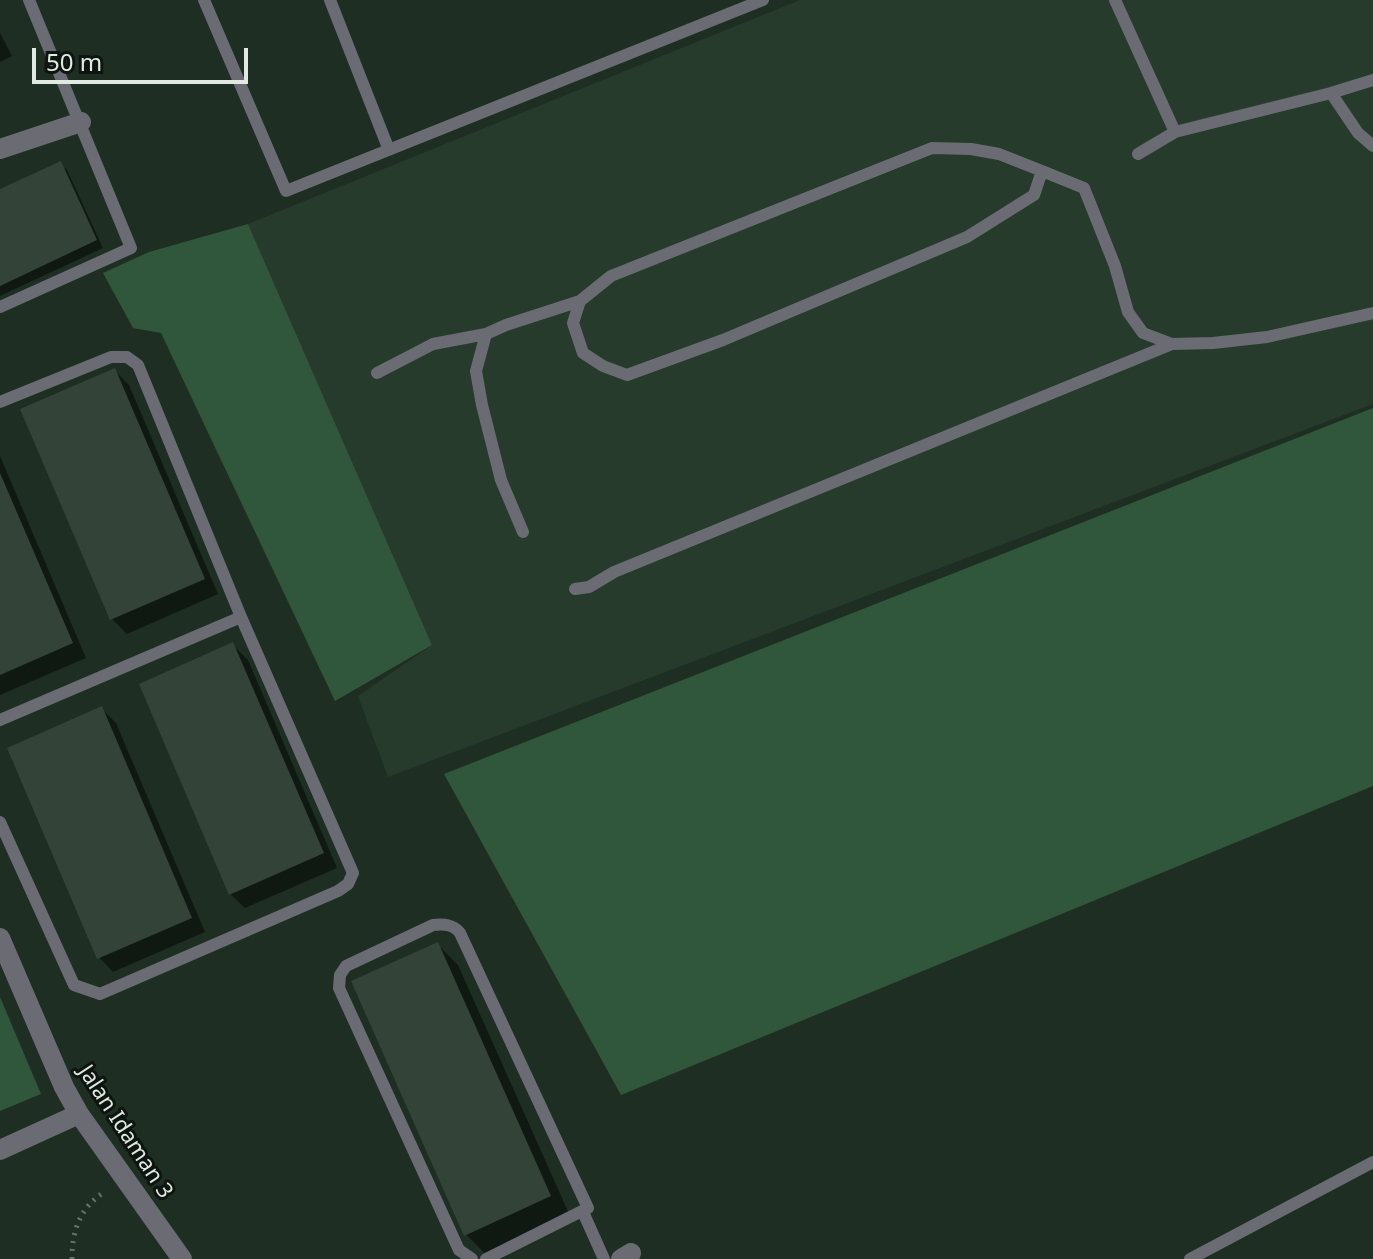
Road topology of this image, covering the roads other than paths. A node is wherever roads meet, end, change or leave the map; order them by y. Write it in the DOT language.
graph roads {
  1 [pos="29,0"];
  2 [pos="204,0"];
  3 [pos="330,0"];
  4 [pos="763,0"];
  5 [pos="1115,0"];
  6 [pos="1373,80"];
  7 [pos="1331,93"];
  8 [pos="81,122"];
  9 [pos="1175,132"];
  10 [pos="1373,146"];
  11 [pos="0,149"];
  12 [pos="389,150"];
  13 [pos="1138,154"];
  14 [pos="1042,171"];
  15 [pos="580,301"];
  16 [pos="0,307"];
  17 [pos="1373,313"];
  18 [pos="486,334"];
  19 [pos="1172,344"];
  20 [pos="377,373"];
  21 [pos="0,402"];
  22 [pos="523,532"];
  23 [pos="575,589"];
  24 [pos="241,617"];
  25 [pos="0,720"];
  26 [pos="0,822"];
  27 [pos="0,938"];
  28 [pos="79,1114"];
  29 [pos="0,1150"];
  30 [pos="1373,1162"];
  31 [pos="583,1212"];
  32 [pos="182,1259"];
  33 [pos="472,1259"];
  34 [pos="486,1259"];
  35 [pos="604,1259"];
  36 [pos="1190,1259"];
  1 -- 8 [label="lane"];
  2 -- 12 [label="lane"];
  3 -- 12 [label="lane"];
  4 -- 12 [label="lane"];
  5 -- 9 [label="lane"];
  6 -- 7 [label="lane"];
  7 -- 9 [label="lane"];
  7 -- 10 [label="lane"];
  8 -- 11 [label="street"];
  8 -- 16 [label="lane"];
  9 -- 13 [label="lane"];
  14 -- 15 [label="lane"];
  14 -- 15 [label="lane"];
  14 -- 19 [label="lane"];
  15 -- 18 [label="lane"];
  17 -- 19 [label="lane"];
  18 -- 20 [label="lane"];
  18 -- 22 [label="lane"];
  19 -- 23 [label="lane"];
  21 -- 24 [label="lane"];
  24 -- 25 [label="lane"];
  24 -- 26 [label="lane"];
  27 -- 28 [label="street, Jalan Idaman 3"];
  28 -- 29 [label="street"];
  28 -- 32 [label="street, Jalan Idaman 3"];
  30 -- 36 [label="lane"];
  31 -- 33 [label="lane"];
  31 -- 34 [label="lane"];
  31 -- 35 [label="lane"];
}
